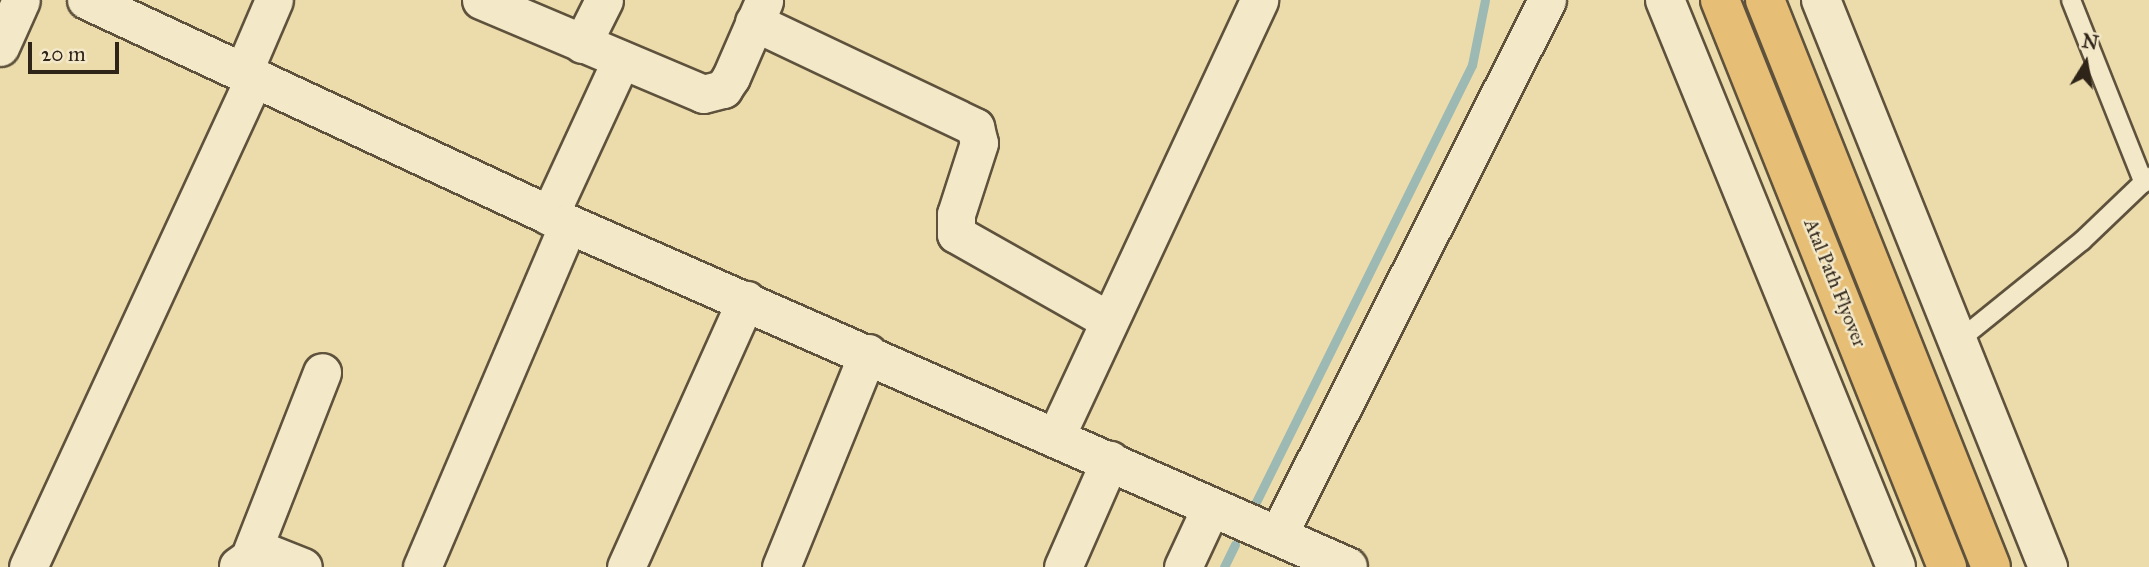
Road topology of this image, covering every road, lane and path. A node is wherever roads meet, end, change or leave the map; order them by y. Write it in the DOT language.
graph roads {
  1 [pos="21,0"];
  2 [pos="87,0"];
  3 [pos="274,0"];
  4 [pos="481,0"];
  5 [pos="604,0"];
  6 [pos="1259,0"];
  7 [pos="1547,0"];
  8 [pos="1665,0"];
  9 [pos="1720,0"];
  10 [pos="1765,0"];
  11 [pos="1821,0"];
  12 [pos="2071,0"];
  13 [pos="760,11"];
  14 [pos="582,44"];
  15 [pos="0,47"];
  16 [pos="621,61"];
  17 [pos="250,73"];
  18 [pos="2146,180"];
  19 [pos="558,220"];
  20 [pos="746,300"];
  21 [pos="1106,318"];
  22 [pos="1958,341"];
  23 [pos="868,353"];
  24 [pos="322,372"];
  25 [pos="1056,436"];
  26 [pos="1110,460"];
  27 [pos="1211,507"];
  28 [pos="1295,550"];
  29 [pos="244,559"];
  30 [pos="28,567"];
  31 [pos="303,567"];
  32 [pos="422,567"];
  33 [pos="626,567"];
  34 [pos="781,567"];
  35 [pos="1063,567"];
  36 [pos="1183,567"];
  37 [pos="1349,567"];
  38 [pos="1895,567"];
  39 [pos="1947,567"];
  40 [pos="1991,567"];
  41 [pos="2048,567"];
  1 -- 15 [label="street"];
  2 -- 17 [label="street"];
  3 -- 17 [label="street"];
  4 -- 14 [label="street"];
  5 -- 14 [label="street"];
  6 -- 21 [label="street"];
  7 -- 28 [label="street"];
  8 -- 38 [label="street"];
  9 -- 39 [label="main road, Atal Path Flyover"];
  10 -- 40 [label="main road"];
  11 -- 22 [label="street"];
  12 -- 18 [label="lane"];
  13 -- 16 [label="street"];
  13 -- 21 [label="street"];
  14 -- 16 [label="street"];
  16 -- 19 [label="street"];
  17 -- 19 [label="street"];
  17 -- 30 [label="street"];
  18 -- 22 [label="lane"];
  19 -- 20 [label="street"];
  19 -- 32 [label="street"];
  20 -- 23 [label="street"];
  20 -- 33 [label="street"];
  21 -- 25 [label="street"];
  22 -- 41 [label="street"];
  23 -- 25 [label="street"];
  23 -- 34 [label="street"];
  24 -- 29 [label="street"];
  25 -- 26 [label="street"];
  26 -- 27 [label="street"];
  26 -- 35 [label="street"];
  27 -- 28 [label="street"];
  27 -- 36 [label="street"];
  28 -- 37 [label="street"];
  29 -- 31 [label="street"];
}
